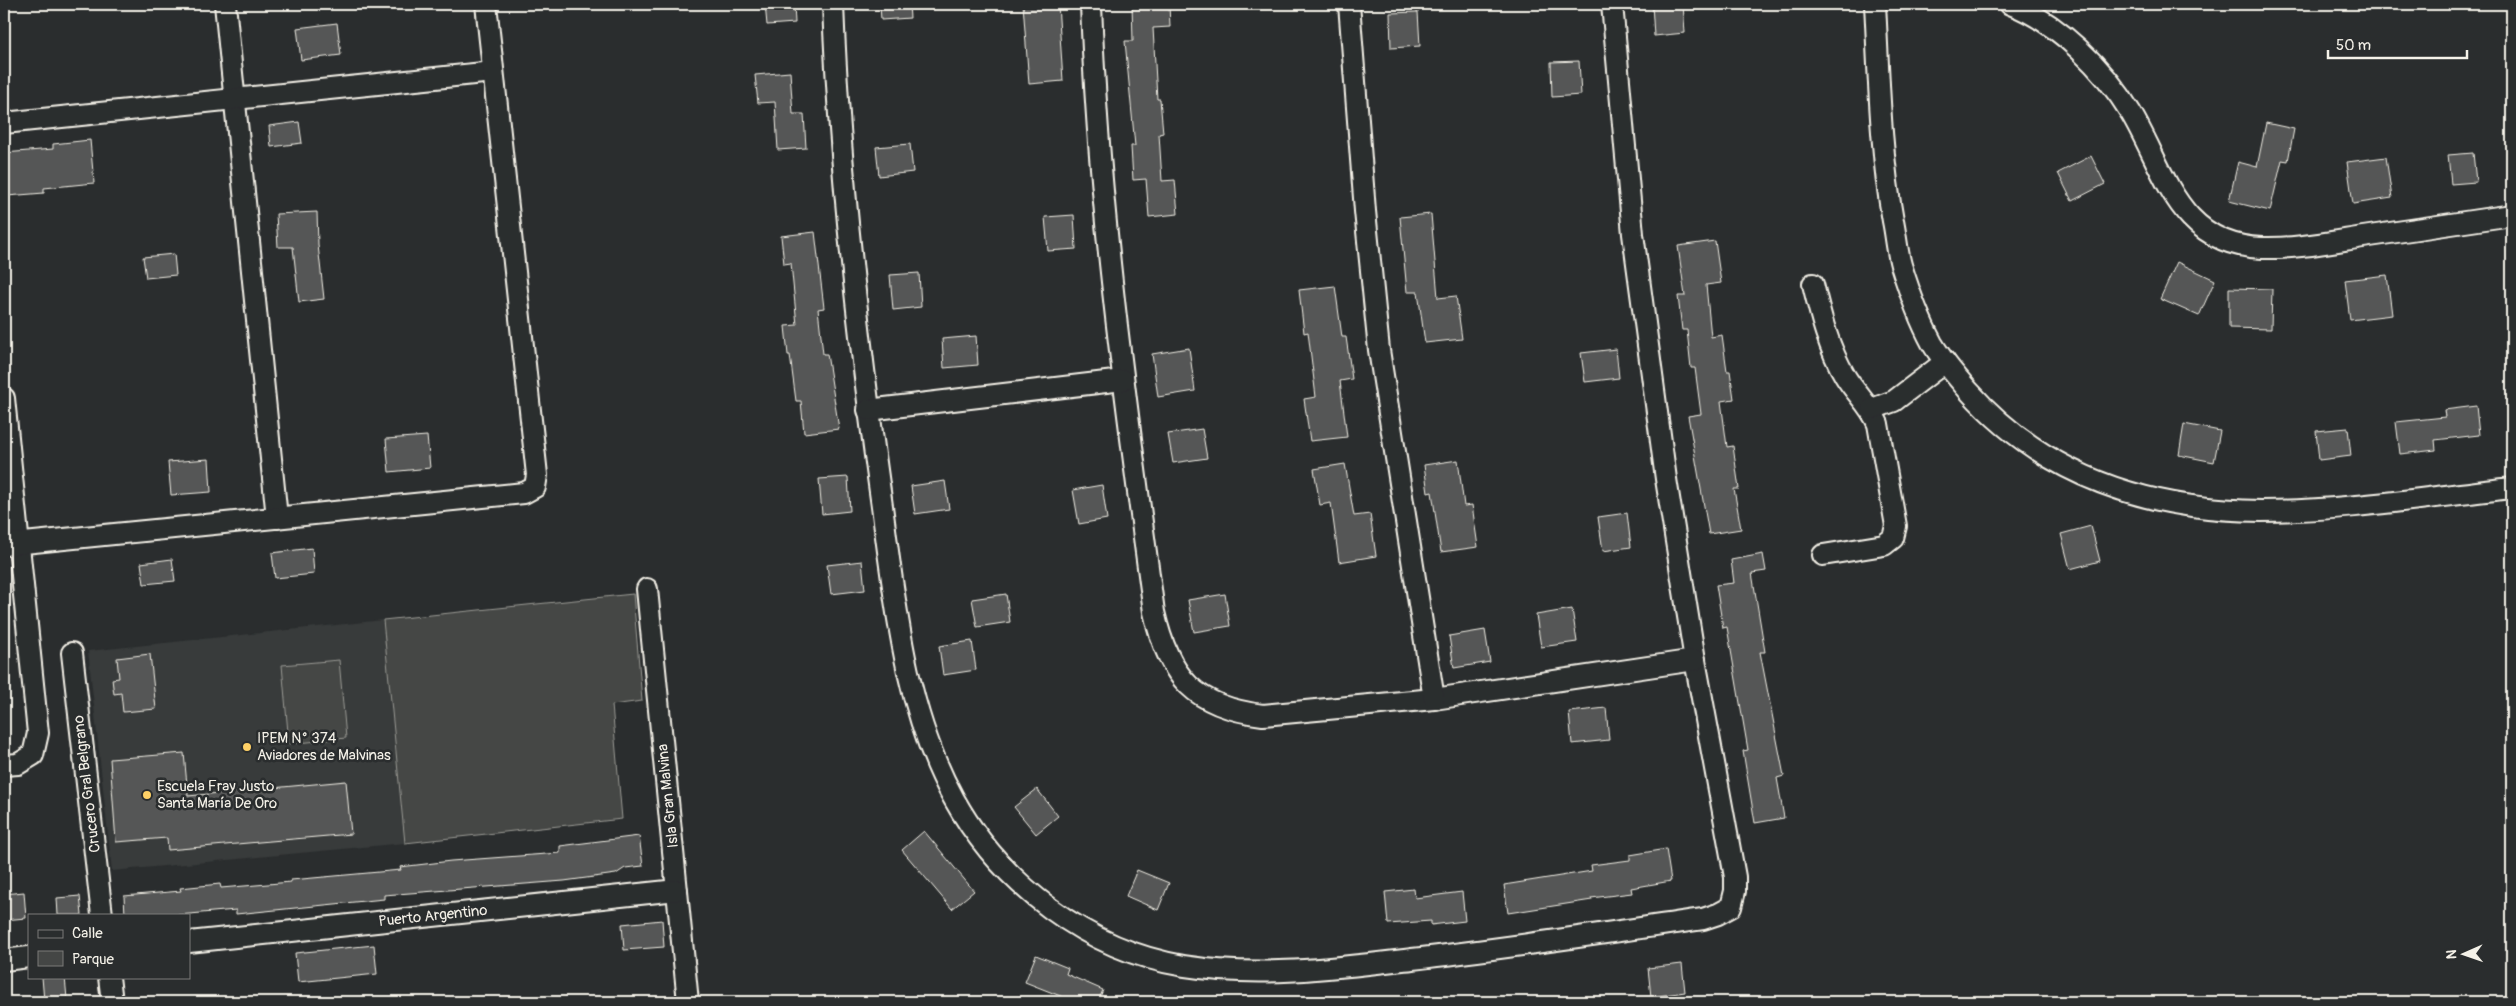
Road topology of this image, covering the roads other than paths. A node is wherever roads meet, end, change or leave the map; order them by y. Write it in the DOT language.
graph roads {
  1 [pos="225,4"];
  2 [pos="486,4"];
  3 [pos="833,4"];
  4 [pos="1091,4"];
  5 [pos="1349,4"];
  6 [pos="1612,4"];
  7 [pos="1875,4"];
  8 [pos="2010,4"];
  9 [pos="493,72"];
  10 [pos="234,100"];
  11 [pos="4,123"];
  12 [pos="2512,215"];
  13 [pos="1813,284"];
  14 [pos="1945,362"];
  15 [pos="1122,380"];
  16 [pos="4,398"];
  17 [pos="1872,409"];
  18 [pos="868,410"];
  19 [pos="2512,488"];
  20 [pos="277,518"];
  21 [pos="12,544"];
  22 [pos="1823,555"];
  23 [pos="647,589"];
  24 [pos="72,653"];
  25 [pos="1694,660"];
  26 [pos="1434,700"];
  27 [pos="4,765"];
  28 [pos="677,890"];
  29 [pos="102,914"];
  30 [pos="190,942"];
  31 [pos="28,957"];
  32 [pos="4,960"];
  33 [pos="109,978"];
  34 [pos="112,1002"];
  35 [pos="688,1002"];
  1 -- 10 [label="street"];
  2 -- 9 [label="street"];
  3 -- 18 [label="street"];
  4 -- 15 [label="street"];
  5 -- 26 [label="street"];
  6 -- 25 [label="street"];
  7 -- 14 [label="street"];
  8 -- 12 [label="street"];
  9 -- 10 [label="street"];
  9 -- 20 [label="street"];
  10 -- 11 [label="street"];
  10 -- 20 [label="street"];
  13 -- 17 [label="street"];
  14 -- 17 [label="street"];
  14 -- 19 [label="street"];
  15 -- 18 [label="street"];
  15 -- 26 [label="street"];
  16 -- 21 [label="street"];
  17 -- 22 [label="street"];
  18 -- 25 [label="street"];
  20 -- 21 [label="street"];
  21 -- 27 [label="street"];
  23 -- 28 [label="street, Isla Gran Malvina"];
  24 -- 29 [label="street, Crucero Gral Belgrano"];
  25 -- 26 [label="street"];
  28 -- 30 [label="street, Puerto Argentino"];
  28 -- 35 [label="street, Isla Gran Malvina"];
  31 -- 32 [label="street"];
  33 -- 34 [label="street"];
}
